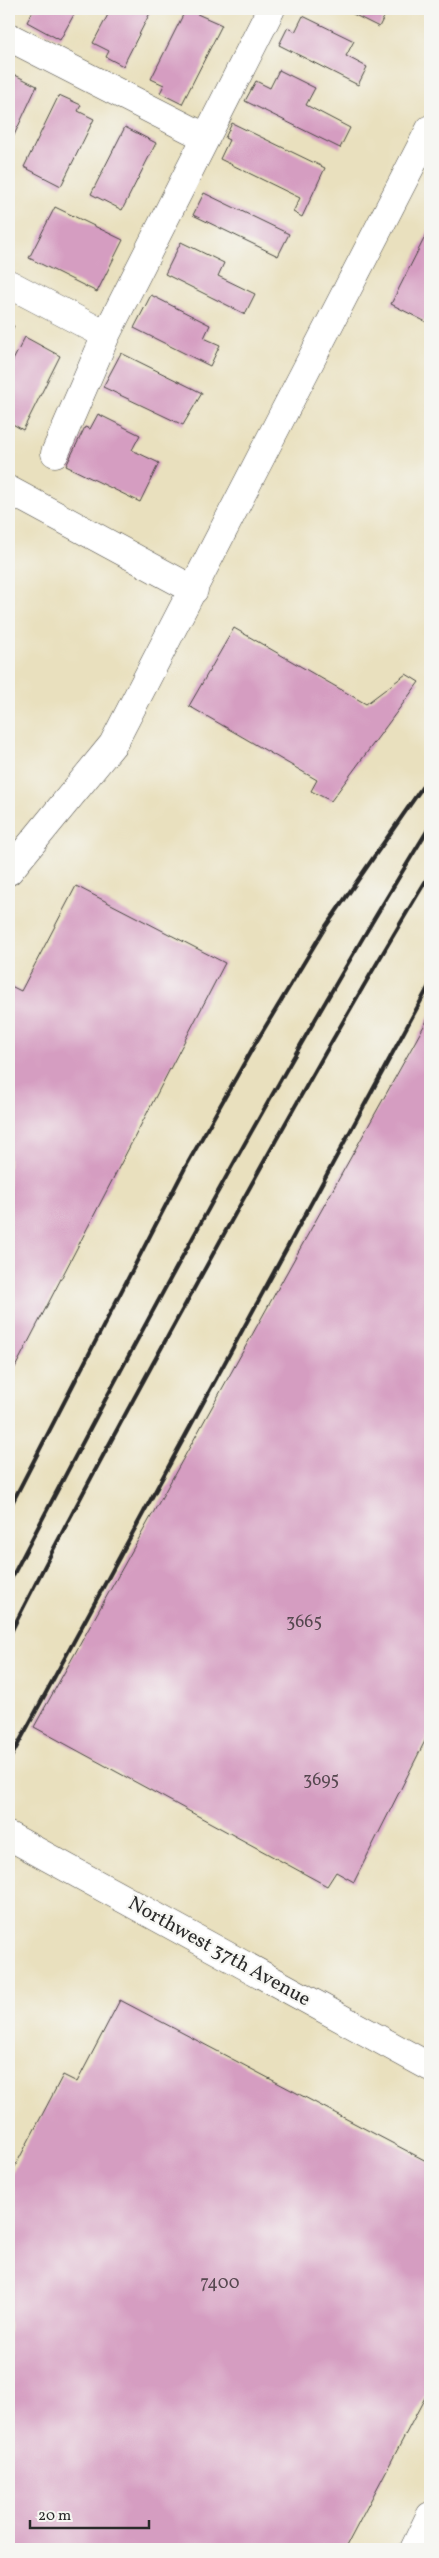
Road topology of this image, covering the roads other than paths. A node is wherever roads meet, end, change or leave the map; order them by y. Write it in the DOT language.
graph roads {
  1 [pos="270,9"];
  2 [pos="9,37"];
  3 [pos="430,129"];
  4 [pos="205,136"];
  5 [pos="9,284"];
  6 [pos="106,335"];
  7 [pos="55,453"];
  8 [pos="9,490"];
  9 [pos="194,590"];
  10 [pos="9,871"];
  11 [pos="9,1836"];
  12 [pos="429,2063"];
  13 [pos="430,2516"];
  14 [pos="414,2549"];
  1 -- 4 [label="street"];
  2 -- 4 [label="street"];
  3 -- 9 [label="street"];
  4 -- 6 [label="street"];
  5 -- 6 [label="street"];
  6 -- 7 [label="street"];
  8 -- 9 [label="street"];
  9 -- 10 [label="street"];
  11 -- 12 [label="street, Northwest 37th Avenue"];
  13 -- 14 [label="street"];
}
